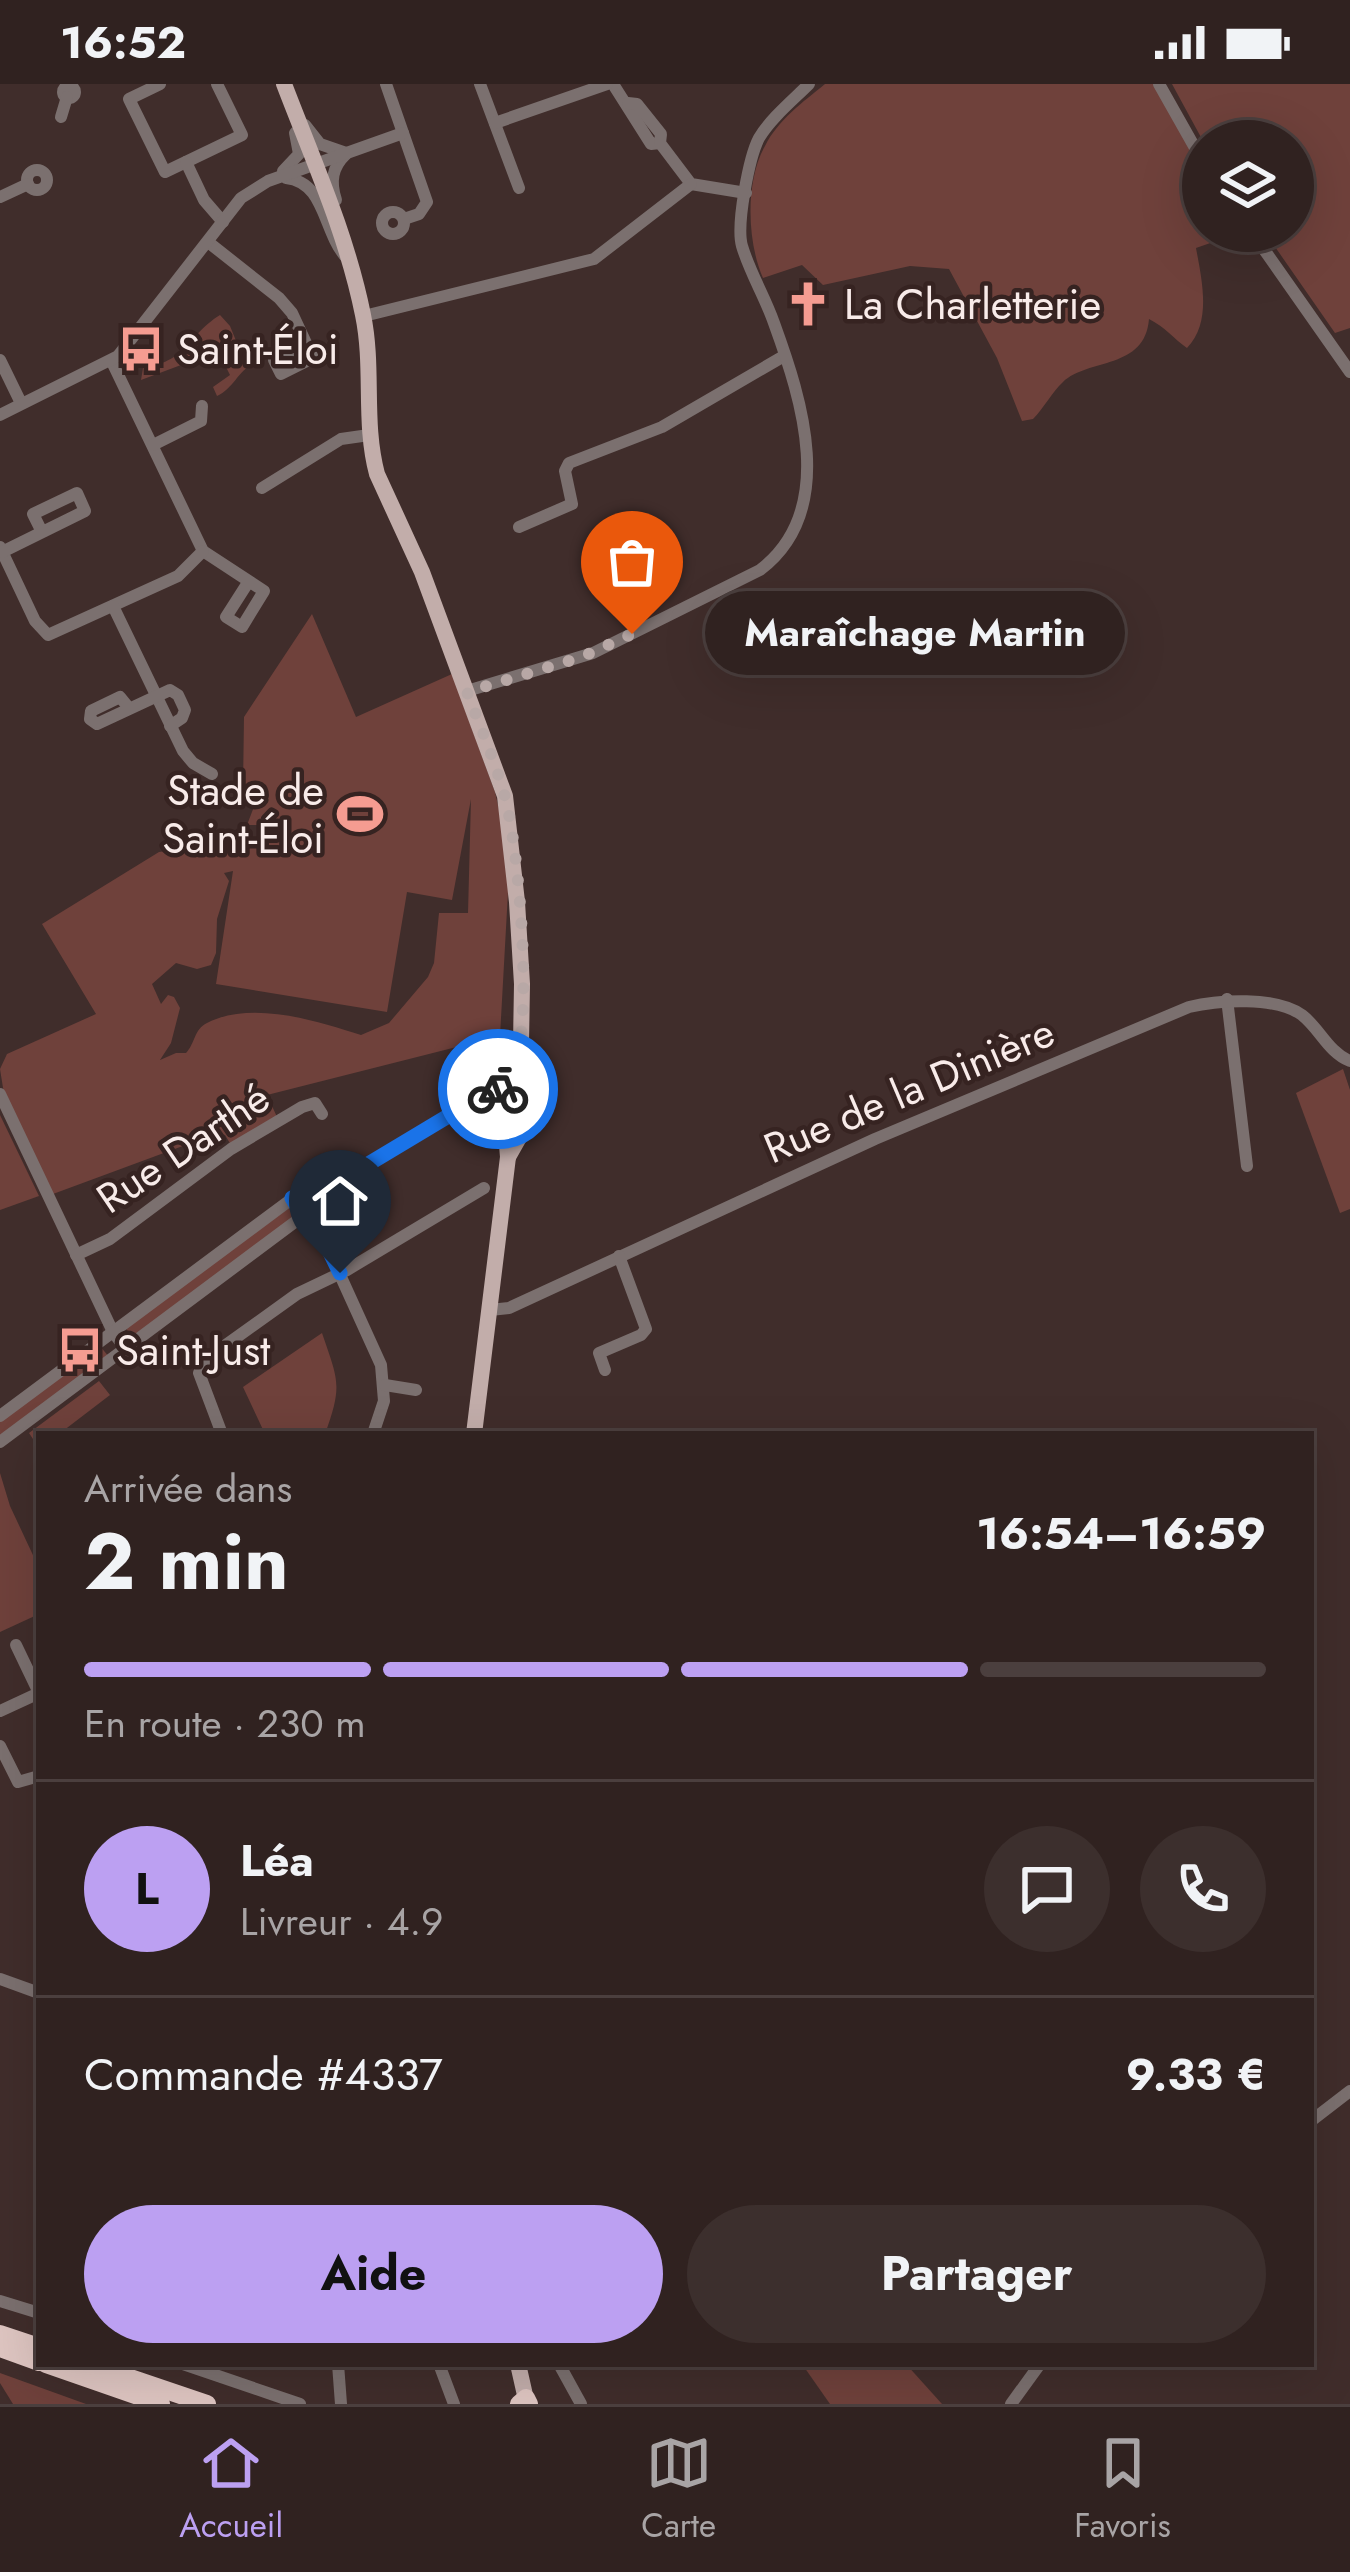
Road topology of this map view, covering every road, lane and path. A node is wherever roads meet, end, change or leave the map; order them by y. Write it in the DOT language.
graph roads {
  1 [pos="160,84"];
  2 [pos="217,84"];
  3 [pos="280,84"];
  4 [pos="386,84"];
  5 [pos="481,84"];
  6 [pos="610,84"];
  7 [pos="809,84"];
  8 [pos="1159,84"];
  9 [pos="70,90"];
  10 [pos="61,117"];
  11 [pos="298,121"];
  12 [pos="495,123"];
  13 [pos="1182,125"];
  14 [pos="403,133"];
  15 [pos="347,153"];
  16 [pos="186,162"];
  17 [pos="316,164"];
  18 [pos="43,165"];
  19 [pos="279,177"];
  20 [pos="691,184"];
  21 [pos="519,188"];
  22 [pos="746,193"];
  23 [pos="0,197"];
  24 [pos="241,198"];
  25 [pos="205,200"];
  26 [pos="404,219"];
  27 [pos="223,222"];
  28 [pos="208,242"];
  29 [pos="1266,252"];
  30 [pos="347,258"];
  31 [pos="356,288"];
  32 [pos="364,316"];
  33 [pos="306,344"];
  34 [pos="784,356"];
  35 [pos="0,361"];
  36 [pos="112,362"];
  37 [pos="1350,372"];
  38 [pos="21,404"];
  39 [pos="202,406"];
  40 [pos="0,415"];
  41 [pos="369,435"];
  42 [pos="153,445"];
  43 [pos="262,488"];
  44 [pos="519,527"];
  45 [pos="42,532"];
  46 [pos="1,550"];
  47 [pos="203,551"];
  48 [pos="6,578"];
  49 [pos="249,581"];
  50 [pos="113,606"];
  51 [pos="467,692"];
  52 [pos="156,696"];
  53 [pos="129,708"];
  54 [pos="212,774"];
  55 [pos="1227,999"];
  56 [pos="1350,1061"];
  57 [pos="519,1082"];
  58 [pos="0,1094"];
  59 [pos="499,1110"];
  60 [pos="322,1114"];
  61 [pos="524,1123"];
  62 [pos="508,1157"];
  63 [pos="1247,1166"];
  64 [pos="484,1188"];
  65 [pos="309,1208"];
  66 [pos="76,1255"];
  67 [pos="619,1256"];
  68 [pos="340,1273"];
  69 [pos="490,1310"];
  70 [pos="113,1332"];
  71 [pos="125,1349"];
  72 [pos="605,1370"];
  73 [pos="385,1385"];
  74 [pos="416,1390"];
  75 [pos="0,1416"];
  76 [pos="221,1431"];
  77 [pos="374,1431"];
  78 [pos="474,1431"];
  79 [pos="0,1442"];
  80 [pos="16,1645"];
  81 [pos="36,1687"];
  82 [pos="36,1694"];
  83 [pos="0,1711"];
  84 [pos="0,1746"];
  85 [pos="36,1777"];
  86 [pos="0,1979"];
  87 [pos="36,1992"];
  88 [pos="1350,2091"];
  89 [pos="1314,2119"];
  90 [pos="0,2301"];
  91 [pos="36,2313"];
  92 [pos="0,2334"];
  93 [pos="36,2346"];
  94 [pos="0,2348"];
  95 [pos="36,2361"];
  96 [pos="54,2367"];
  97 [pos="98,2367"];
  98 [pos="192,2367"];
  99 [pos="338,2367"];
  100 [pos="440,2367"];
  101 [pos="519,2367"];
  102 [pos="562,2367"];
  103 [pos="1038,2367"];
  104 [pos="525,2402"];
  105 [pos="161,2404"];
  106 [pos="207,2404"];
  107 [pos="300,2404"];
  108 [pos="341,2404"];
  109 [pos="454,2404"];
  110 [pos="581,2404"];
  111 [pos="1011,2404"];
  1 -- 16 [label="street"];
  2 -- 16 [label="street"];
  3 -- 11 [label="main road"];
  3 -- 19 [label="street"];
  4 -- 14 [label="street"];
  5 -- 12 [label="street"];
  6 -- 12 [label="street"];
  6 -- 20 [label="street"];
  7 -- 22 [label="street"];
  8 -- 13 [label="street"];
  9 -- 10 [label="street"];
  11 -- 15 [label="street"];
  11 -- 17 [label="main road"];
  12 -- 21 [label="street"];
  14 -- 15 [label="street"];
  14 -- 26 [label="street"];
  15 -- 17 [label="street"];
  15 -- 31 [label="street"];
  16 -- 25 [label="street"];
  17 -- 19 [label="street"];
  17 -- 30 [label="main road"];
  18 -- 23 [label="street"];
  19 -- 24 [label="street"];
  19 -- 30 [label="street"];
  20 -- 22 [label="street"];
  20 -- 32 [label="street"];
  22 -- 34 [label="street"];
  24 -- 25 [label="street"];
  24 -- 27 [label="street"];
  25 -- 27 [label="street"];
  27 -- 28 [label="street"];
  28 -- 33 [label="street"];
  28 -- 36 [label="street"];
  29 -- 37 [label="street"];
  30 -- 31 [label="main road"];
  31 -- 32 [label="main road"];
  32 -- 41 [label="main road"];
  34 -- 44 [label="street"];
  34 -- 51 [label="street"];
  35 -- 38 [label="street"];
  36 -- 38 [label="street"];
  36 -- 42 [label="street"];
  38 -- 40 [label="street"];
  39 -- 42 [label="street"];
  41 -- 43 [label="street"];
  41 -- 51 [label="main road"];
  42 -- 47 [label="street"];
  45 -- 46 [label="street"];
  46 -- 48 [label="street"];
  47 -- 49 [label="street"];
  47 -- 50 [label="street"];
  48 -- 50 [label="street"];
  49 -- 49 [label="street"];
  50 -- 52 [label="street"];
  51 -- 57 [label="main road"];
  52 -- 53 [label="street"];
  52 -- 54 [label="street"];
  55 -- 56 [label="street, Rue de la Dinière"];
  55 -- 63 [label="street"];
  55 -- 67 [label="street, Rue de la Dinière"];
  57 -- 59 [label="main road"];
  57 -- 61 [label="main road"];
  58 -- 66 [label="street"];
  59 -- 61 [label="main road"];
  59 -- 62 [label="main road"];
  59 -- 65 [label="street"];
  60 -- 66 [label="street, Rue Darthé"];
  61 -- 62 [label="main road"];
  62 -- 69 [label="main road"];
  64 -- 68 [label="street"];
  65 -- 68 [label="street"];
  65 -- 70 [label="street"];
  65 -- 71 [label="street"];
  66 -- 70 [label="street"];
  67 -- 69 [label="street, Rue de la Dinière"];
  67 -- 72 [label="street"];
  68 -- 73 [label="street"];
  68 -- 76 [label="street"];
  69 -- 78 [label="main road"];
  70 -- 71 [label="street"];
  70 -- 75 [label="street"];
  71 -- 79 [label="street"];
  73 -- 74 [label="street"];
  73 -- 77 [label="street"];
  80 -- 81 [label="street"];
  82 -- 83 [label="street"];
  84 -- 85 [label="street"];
  86 -- 87 [label="street"];
  88 -- 89 [label="street"];
  90 -- 91 [label="street"];
  92 -- 93 [label="highway"];
  94 -- 95 [label="highway"];
  96 -- 105 [label="highway"];
  97 -- 106 [label="highway"];
  98 -- 107 [label="street"];
  99 -- 108 [label="street"];
  100 -- 109 [label="street"];
  101 -- 104 [label="main road"];
  102 -- 110 [label="street"];
  103 -- 111 [label="street"];
}
